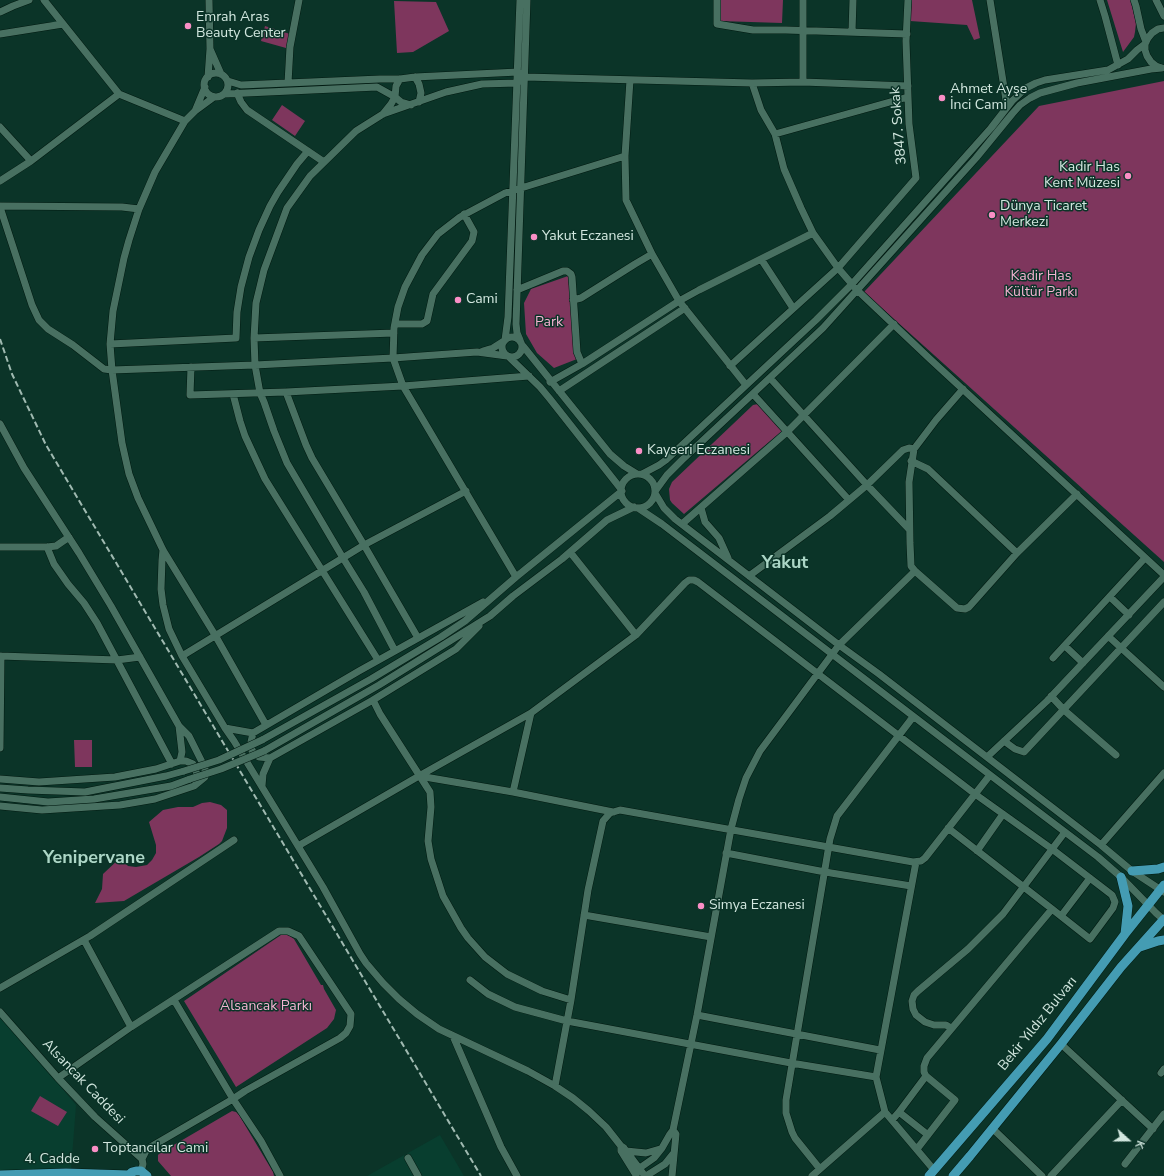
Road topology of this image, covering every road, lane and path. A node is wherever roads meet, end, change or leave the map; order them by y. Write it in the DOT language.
graph roads {
  1 [pos="29,0"];
  2 [pos="44,0"];
  3 [pos="209,0"];
  4 [pos="299,0"];
  5 [pos="520,0"];
  6 [pos="527,0"];
  7 [pos="717,0"];
  8 [pos="804,0"];
  9 [pos="853,0"];
  10 [pos="908,0"];
  11 [pos="990,0"];
  12 [pos="1100,0"];
  13 [pos="1134,0"];
  14 [pos="1156,0"];
  15 [pos="0,12"];
  16 [pos="1164,16"];
  17 [pos="63,24"];
  18 [pos="1164,28"];
  19 [pos="803,31"];
  20 [pos="852,32"];
  21 [pos="0,34"];
  22 [pos="907,34"];
  23 [pos="1146,43"];
  24 [pos="210,49"];
  25 [pos="1118,65"];
  26 [pos="1163,68"];
  27 [pos="518,72"];
  28 [pos="221,74"];
  29 [pos="208,77"];
  30 [pos="415,77"];
  31 [pos="525,78"];
  32 [pos="400,80"];
  33 [pos="630,80"];
  34 [pos="228,81"];
  35 [pos="803,82"];
  36 [pos="288,83"];
  37 [pos="517,83"];
  38 [pos="752,83"];
  39 [pos="908,86"];
  40 [pos="205,88"];
  41 [pos="237,93"];
  42 [pos="119,94"];
  43 [pos="225,94"];
  44 [pos="214,97"];
  45 [pos="395,97"];
  46 [pos="908,97"];
  47 [pos="419,102"];
  48 [pos="411,105"];
  49 [pos="1008,105"];
  50 [pos="195,111"];
  51 [pos="383,114"];
  52 [pos="185,121"];
  53 [pos="0,127"];
  54 [pos="775,134"];
  55 [pos="308,151"];
  56 [pos="625,156"];
  57 [pos="31,161"];
  58 [pos="324,162"];
  59 [pos="0,181"];
  60 [pos="517,190"];
  61 [pos="0,206"];
  62 [pos="140,209"];
  63 [pos="464,214"];
  64 [pos="813,234"];
  65 [pos="652,254"];
  66 [pos="761,259"];
  67 [pos="838,268"];
  68 [pos="852,284"];
  69 [pos="517,290"];
  70 [pos="857,290"];
  71 [pos="573,300"];
  72 [pos="679,301"];
  73 [pos="685,308"];
  74 [pos="793,308"];
  75 [pos="395,324"];
  76 [pos="894,324"];
  77 [pos="394,333"];
  78 [pos="254,338"];
  79 [pos="504,340"];
  80 [pos="521,343"];
  81 [pos="110,344"];
  82 [pos="477,352"];
  83 [pos="508,357"];
  84 [pos="393,358"];
  85 [pos="582,364"];
  86 [pos="255,365"];
  87 [pos="730,366"];
  88 [pos="191,367"];
  89 [pos="112,370"];
  90 [pos="529,376"];
  91 [pos="770,378"];
  92 [pos="550,382"];
  93 [pos="746,385"];
  94 [pos="403,386"];
  95 [pos="963,390"];
  96 [pos="286,392"];
  97 [pos="559,392"];
  98 [pos="260,393"];
  99 [pos="233,394"];
  100 [pos="753,394"];
  101 [pos="804,415"];
  102 [pos="0,424"];
  103 [pos="788,431"];
  104 [pos="914,449"];
  105 [pos="911,461"];
  106 [pos="639,474"];
  107 [pos="867,485"];
  108 [pos="622,490"];
  109 [pos="466,491"];
  110 [pos="655,491"];
  111 [pos="1076,494"];
  112 [pos="850,500"];
  113 [pos="636,508"];
  114 [pos="701,508"];
  115 [pos="682,524"];
  116 [pos="910,529"];
  117 [pos="69,537"];
  118 [pos="364,545"];
  119 [pos="48,547"];
  120 [pos="0,548"];
  121 [pos="163,550"];
  122 [pos="570,552"];
  123 [pos="1017,553"];
  124 [pos="343,558"];
  125 [pos="1145,558"];
  126 [pos="728,560"];
  127 [pos="322,571"];
  128 [pos="915,571"];
  129 [pos="749,576"];
  130 [pos="1164,576"];
  131 [pos="516,577"];
  132 [pos="496,595"];
  133 [pos="1110,597"];
  134 [pos="1164,602"];
  135 [pos="1129,615"];
  136 [pos="490,616"];
  137 [pos="216,635"];
  138 [pos="636,635"];
  139 [pos="1108,636"];
  140 [pos="418,638"];
  141 [pos="839,645"];
  142 [pos="1065,646"];
  143 [pos="1121,648"];
  144 [pos="395,651"];
  145 [pos="832,654"];
  146 [pos="0,656"];
  147 [pos="182,656"];
  148 [pos="140,657"];
  149 [pos="1053,658"];
  150 [pos="117,660"];
  151 [pos="378,660"];
  152 [pos="1083,663"];
  153 [pos="818,674"];
  154 [pos="1164,687"];
  155 [pos="1051,696"];
  156 [pos="373,700"];
  157 [pos="1064,710"];
  158 [pos="532,713"];
  159 [pos="914,717"];
  160 [pos="266,725"];
  161 [pos="179,726"];
  162 [pos="225,728"];
  163 [pos="253,733"];
  164 [pos="899,736"];
  165 [pos="1004,741"];
  166 [pos="0,748"];
  167 [pos="1116,755"];
  168 [pos="987,757"];
  169 [pos="270,758"];
  170 [pos="180,761"];
  171 [pos="172,764"];
  172 [pos="1164,773"];
  173 [pos="990,775"];
  174 [pos="419,776"];
  175 [pos="0,779"];
  176 [pos="194,786"];
  177 [pos="262,786"];
  178 [pos="0,788"];
  179 [pos="513,792"];
  180 [pos="975,794"];
  181 [pos="0,797"];
  182 [pos="0,806"];
  183 [pos="613,812"];
  184 [pos="1003,814"];
  185 [pos="948,828"];
  186 [pos="731,829"];
  187 [pos="1065,832"];
  188 [pos="234,840"];
  189 [pos="1101,844"];
  190 [pos="298,846"];
  191 [pos="829,848"];
  192 [pos="1052,849"];
  193 [pos="977,851"];
  194 [pos="726,853"];
  195 [pos="916,862"];
  196 [pos="1164,867"];
  197 [pos="1132,871"];
  198 [pos="825,872"];
  199 [pos="1121,877"];
  200 [pos="1090,878"];
  201 [pos="911,886"];
  202 [pos="1023,887"];
  203 [pos="1163,889"];
  204 [pos="1148,905"];
  205 [pos="1052,909"];
  206 [pos="584,915"];
  207 [pos="1061,916"];
  208 [pos="1164,920"];
  209 [pos="1125,934"];
  210 [pos="711,937"];
  211 [pos="84,940"];
  212 [pos="1164,940"];
  213 [pos="1138,948"];
  214 [pos="470,980"];
  215 [pos="0,988"];
  216 [pos="174,1000"];
  217 [pos="571,1000"];
  218 [pos="0,1012"];
  219 [pos="697,1015"];
  220 [pos="567,1021"];
  221 [pos="131,1027"];
  222 [pos="951,1028"];
  223 [pos="796,1034"];
  224 [pos="453,1036"];
  225 [pos="691,1044"];
  226 [pos="1062,1044"];
  227 [pos="880,1050"];
  228 [pos="792,1063"];
  229 [pos="926,1076"];
  230 [pos="876,1077"];
  231 [pos="58,1078"];
  232 [pos="555,1086"];
  233 [pos="233,1099"];
  234 [pos="1122,1100"];
  235 [pos="884,1112"];
  236 [pos="899,1112"];
  237 [pos="1164,1114"];
  238 [pos="892,1120"];
  239 [pos="992,1128"];
  240 [pos="1153,1128"];
  241 [pos="673,1130"];
  242 [pos="928,1135"];
  243 [pos="623,1148"];
  244 [pos="662,1148"];
  245 [pos="917,1149"];
  246 [pos="673,1154"];
  247 [pos="408,1158"];
  248 [pos="142,1159"];
  249 [pos="1125,1164"];
  250 [pos="820,1169"];
  251 [pos="636,1172"];
  252 [pos="931,1173"];
  253 [pos="144,1174"];
  254 [pos="0,1175"];
  255 [pos="129,1175"];
  256 [pos="280,1176"];
  257 [pos="418,1176"];
  258 [pos="518,1176"];
  259 [pos="646,1176"];
  260 [pos="672,1176"];
  261 [pos="812,1176"];
  262 [pos="952,1176"];
  263 [pos="1042,1176"];
  264 [pos="1051,1176"];
  1 -- 15 [label="street"];
  2 -- 17 [label="street"];
  3 -- 24 [label="street"];
  4 -- 36 [label="street"];
  5 -- 27 [label="street"];
  6 -- 31 [label="street"];
  7 -- 19 [label="street"];
  8 -- 19 [label="street"];
  9 -- 20 [label="street"];
  10 -- 22 [label="street, 3847. Sokak"];
  11 -- 49 [label="street"];
  12 -- 25 [label="street"];
  13 -- 23 [label="street"];
  14 -- 16 [label="street"];
  17 -- 21 [label="street"];
  17 -- 42 [label="street"];
  18 -- 23 [label="street"];
  19 -- 20 [label="street"];
  19 -- 35 [label="street"];
  20 -- 22 [label="street"];
  22 -- 39 [label="street, 3847. Sokak"];
  23 -- 25 [label="street"];
  23 -- 26 [label="street"];
  24 -- 28 [label="street"];
  24 -- 29 [label="street"];
  25 -- 49 [label="street"];
  26 -- 70 [label="street"];
  27 -- 30 [label="street"];
  27 -- 31 [label="street"];
  27 -- 37 [label="street"];
  28 -- 29 [label="street"];
  28 -- 34 [label="street"];
  29 -- 40 [label="street"];
  30 -- 32 [label="street"];
  30 -- 47 [label="street"];
  31 -- 33 [label="street"];
  31 -- 37 [label="street"];
  31 -- 60 [label="street"];
  32 -- 36 [label="street"];
  32 -- 45 [label="street"];
  33 -- 38 [label="street"];
  33 -- 56 [label="street"];
  34 -- 36 [label="street"];
  34 -- 43 [label="street"];
  35 -- 38 [label="street"];
  35 -- 39 [label="street"];
  37 -- 47 [label="street"];
  37 -- 60 [label="street"];
  38 -- 54 [label="street"];
  39 -- 46 [label="street, 3847. Sokak"];
  40 -- 44 [label="street"];
  40 -- 50 [label="street"];
  41 -- 43 [label="street"];
  41 -- 45 [label="street"];
  41 -- 55 [label="street"];
  42 -- 52 [label="street"];
  42 -- 57 [label="street"];
  43 -- 44 [label="street"];
  44 -- 50 [label="street"];
  45 -- 48 [label="street"];
  45 -- 51 [label="street"];
  46 -- 54 [label="street"];
  46 -- 67 [label="street, 3847. Sokak"];
  47 -- 48 [label="street"];
  48 -- 51 [label="street"];
  49 -- 68 [label="street"];
  50 -- 52 [label="street"];
  51 -- 58 [label="street"];
  52 -- 62 [label="street"];
  53 -- 57 [label="street"];
  54 -- 64 [label="street"];
  55 -- 58 [label="street"];
  55 -- 81 [label="street"];
  56 -- 60 [label="street"];
  56 -- 65 [label="street"];
  57 -- 59 [label="street"];
  58 -- 78 [label="street"];
  60 -- 63 [label="street"];
  60 -- 69 [label="street"];
  60 -- 79 [label="street"];
  61 -- 62 [label="street"];
  61 -- 89 [label="street"];
  62 -- 81 [label="street"];
  63 -- 75 [label="street"];
  63 -- 75 [label="street"];
  64 -- 66 [label="street"];
  64 -- 67 [label="street"];
  65 -- 71 [label="street"];
  65 -- 72 [label="street"];
  66 -- 72 [label="street"];
  66 -- 74 [label="street"];
  67 -- 68 [label="street"];
  67 -- 74 [label="street, 3847. Sokak"];
  68 -- 70 [label="street"];
  68 -- 93 [label="street"];
  69 -- 71 [label="street"];
  69 -- 80 [label="street"];
  70 -- 76 [label="street"];
  70 -- 91 [label="street"];
  71 -- 85 [label="street"];
  72 -- 73 [label="street"];
  72 -- 85 [label="street"];
  73 -- 87 [label="street"];
  73 -- 97 [label="street"];
  74 -- 87 [label="street, 3847. Sokak"];
  75 -- 77 [label="street"];
  76 -- 95 [label="street"];
  76 -- 101 [label="street"];
  77 -- 78 [label="street"];
  77 -- 84 [label="street"];
  78 -- 86 [label="street"];
  79 -- 80 [label="street"];
  79 -- 82 [label="street"];
  79 -- 83 [label="street"];
  80 -- 83 [label="street"];
  80 -- 92 [label="street"];
  81 -- 89 [label="street"];
  82 -- 83 [label="street"];
  82 -- 84 [label="street"];
  83 -- 90 [label="street"];
  84 -- 86 [label="street"];
  84 -- 94 [label="street"];
  85 -- 92 [label="street"];
  86 -- 88 [label="street"];
  86 -- 98 [label="street"];
  87 -- 93 [label="street"];
  88 -- 89 [label="street"];
  88 -- 99 [label="street"];
  89 -- 121 [label="street"];
  90 -- 94 [label="street"];
  90 -- 108 [label="street"];
  91 -- 100 [label="street"];
  91 -- 101 [label="street"];
  92 -- 97 [label="street"];
  93 -- 106 [label="street"];
  94 -- 96 [label="street"];
  94 -- 109 [label="street"];
  95 -- 104 [label="street"];
  95 -- 111 [label="street"];
  96 -- 98 [label="street"];
  96 -- 118 [label="street"];
  97 -- 106 [label="street"];
  98 -- 99 [label="street"];
  98 -- 124 [label="street"];
  99 -- 127 [label="street"];
  100 -- 103 [label="street"];
  100 -- 110 [label="street"];
  101 -- 103 [label="street"];
  101 -- 107 [label="street"];
  102 -- 117 [label="street"];
  103 -- 112 [label="street"];
  103 -- 114 [label="street"];
  104 -- 105 [label="street"];
  104 -- 107 [label="street"];
  105 -- 116 [label="street"];
  105 -- 123 [label="street"];
  106 -- 108 [label="street"];
  106 -- 110 [label="street"];
  107 -- 112 [label="street"];
  107 -- 116 [label="street"];
  108 -- 113 [label="street"];
  108 -- 131 [label="street"];
  109 -- 118 [label="street"];
  109 -- 131 [label="street"];
  110 -- 113 [label="street"];
  110 -- 115 [label="street"];
  111 -- 123 [label="street"];
  111 -- 125 [label="street"];
  112 -- 129 [label="street"];
  113 -- 122 [label="street"];
  113 -- 145 [label="street"];
  114 -- 115 [label="street"];
  114 -- 126 [label="street"];
  115 -- 126 [label="street"];
  116 -- 128 [label="street"];
  117 -- 119 [label="street"];
  117 -- 148 [label="street"];
  118 -- 124 [label="street"];
  118 -- 140 [label="street"];
  119 -- 120 [label="street"];
  119 -- 150 [label="street"];
  121 -- 137 [label="street"];
  121 -- 147 [label="street"];
  122 -- 136 [label="street"];
  122 -- 138 [label="street"];
  123 -- 128 [label="street"];
  124 -- 127 [label="street"];
  124 -- 144 [label="street"];
  125 -- 130 [label="street"];
  125 -- 133 [label="street"];
  126 -- 129 [label="street"];
  127 -- 137 [label="street"];
  127 -- 151 [label="street"];
  128 -- 141 [label="street"];
  129 -- 141 [label="street"];
  130 -- 135 [label="street"];
  131 -- 132 [label="street"];
  132 -- 140 [label="street"];
  132 -- 178 [label="street, bridge"];
  133 -- 135 [label="street"];
  133 -- 142 [label="street"];
  134 -- 143 [label="street"];
  135 -- 139 [label="street"];
  136 -- 156 [label="street"];
  136 -- 181 [label="street, bridge"];
  137 -- 147 [label="street"];
  137 -- 160 [label="street"];
  138 -- 153 [label="street"];
  138 -- 158 [label="street"];
  139 -- 143 [label="street"];
  139 -- 152 [label="street"];
  140 -- 144 [label="street"];
  141 -- 145 [label="street"];
  141 -- 168 [label="street"];
  142 -- 149 [label="street"];
  142 -- 152 [label="street"];
  143 -- 154 [label="street"];
  143 -- 157 [label="street"];
  144 -- 151 [label="street"];
  145 -- 153 [label="street"];
  145 -- 159 [label="street"];
  146 -- 150 [label="street"];
  146 -- 166 [label="street"];
  147 -- 162 [label="street"];
  148 -- 150 [label="street"];
  148 -- 161 [label="street"];
  150 -- 171 [label="street"];
  151 -- 160 [label="street"];
  152 -- 155 [label="street"];
  153 -- 164 [label="street"];
  153 -- 186 [label="street"];
  155 -- 157 [label="street"];
  155 -- 165 [label="street"];
  156 -- 169 [label="street"];
  156 -- 174 [label="street"];
  157 -- 165 [label="street"];
  157 -- 167 [label="street"];
  158 -- 174 [label="street"];
  158 -- 179 [label="street"];
  159 -- 164 [label="street"];
  159 -- 173 [label="street"];
  160 -- 163 [label="street"];
  161 -- 170 [label="street"];
  161 -- 176 [label="street"];
  162 -- 163 [label="street"];
  162 -- 177 [label="street"];
  163 -- 169 [label="street"];
  164 -- 180 [label="street"];
  164 -- 191 [label="street"];
  165 -- 168 [label="street"];
  168 -- 189 [label="street"];
  169 -- 177 [label="street"];
  170 -- 171 [label="street"];
  170 -- 176 [label="street"];
  171 -- 175 [label="street"];
  172 -- 189 [label="street"];
  173 -- 180 [label="street"];
  173 -- 187 [label="street"];
  174 -- 179 [label="street"];
  174 -- 190 [label="street"];
  174 -- 217 [label="street"];
  176 -- 182 [label="street"];
  177 -- 190 [label="street"];
  179 -- 183 [label="street"];
  180 -- 184 [label="street"];
  180 -- 185 [label="street"];
  183 -- 186 [label="street"];
  183 -- 206 [label="street"];
  184 -- 192 [label="street"];
  184 -- 193 [label="street"];
  185 -- 193 [label="street"];
  185 -- 195 [label="street"];
  186 -- 191 [label="street"];
  186 -- 194 [label="street"];
  187 -- 192 [label="street"];
  187 -- 199 [label="street"];
  188 -- 211 [label="street"];
  189 -- 197 [label="street"];
  190 -- 224 [label="street"];
  191 -- 195 [label="street"];
  191 -- 198 [label="street"];
  192 -- 200 [label="street"];
  192 -- 202 [label="street"];
  193 -- 202 [label="street"];
  194 -- 198 [label="street"];
  194 -- 210 [label="street"];
  195 -- 201 [label="street"];
  196 -- 197 [label="main road"];
  197 -- 203 [label="street"];
  198 -- 201 [label="street"];
  198 -- 223 [label="street"];
  199 -- 204 [label="street"];
  199 -- 209 [label="main road"];
  200 -- 207 [label="street"];
  200 -- 207 [label="street"];
  201 -- 227 [label="street"];
  202 -- 205 [label="street"];
  202 -- 222 [label="street"];
  203 -- 204 [label="main road, Bekir Yıldız Bulvarı"];
  204 -- 208 [label="street"];
  204 -- 209 [label="main road, Bekir Yıldız Bulvarı"];
  205 -- 207 [label="street"];
  205 -- 222 [label="street"];
  206 -- 210 [label="street"];
  206 -- 217 [label="street"];
  208 -- 213 [label="main road"];
  209 -- 252 [label="main road, Bekir Yıldız Bulvarı"];
  210 -- 219 [label="street"];
  211 -- 215 [label="street"];
  211 -- 221 [label="street"];
  212 -- 213 [label="main road"];
  213 -- 226 [label="main road"];
  214 -- 220 [label="street"];
  216 -- 221 [label="street"];
  216 -- 233 [label="street"];
  216 -- 233 [label="street"];
  217 -- 220 [label="street"];
  218 -- 231 [label="street, Alsancak Caddesi"];
  219 -- 223 [label="street"];
  219 -- 225 [label="street"];
  220 -- 225 [label="street"];
  220 -- 232 [label="street"];
  221 -- 231 [label="street"];
  222 -- 229 [label="street"];
  223 -- 227 [label="street"];
  223 -- 228 [label="street"];
  224 -- 232 [label="street"];
  224 -- 258 [label="street"];
  225 -- 228 [label="street"];
  225 -- 241 [label="street"];
  226 -- 234 [label="street"];
  226 -- 239 [label="main road"];
  227 -- 230 [label="street"];
  228 -- 230 [label="street"];
  228 -- 250 [label="street"];
  229 -- 236 [label="street"];
  229 -- 242 [label="street"];
  230 -- 235 [label="street"];
  231 -- 248 [label="street, Alsancak Caddesi"];
  232 -- 243 [label="street"];
  233 -- 248 [label="street"];
  233 -- 256 [label="street"];
  234 -- 240 [label="street"];
  234 -- 264 [label="street"];
  235 -- 238 [label="street"];
  235 -- 250 [label="street"];
  236 -- 238 [label="street"];
  236 -- 242 [label="street"];
  237 -- 240 [label="street"];
  238 -- 245 [label="street"];
  239 -- 262 [label="main road"];
  239 -- 263 [label="street"];
  240 -- 249 [label="street"];
  241 -- 244 [label="street"];
  241 -- 246 [label="street"];
  242 -- 245 [label="street"];
  243 -- 244 [label="street"];
  243 -- 251 [label="street"];
  244 -- 251 [label="street"];
  245 -- 252 [label="street"];
  246 -- 259 [label="street"];
  246 -- 260 [label="street"];
  247 -- 257 [label="street"];
  248 -- 253 [label="street"];
  250 -- 261 [label="street"];
  251 -- 259 [label="street"];
  253 -- 255 [label="main road"];
  254 -- 255 [label="main road, 4. Cadde"];
}
